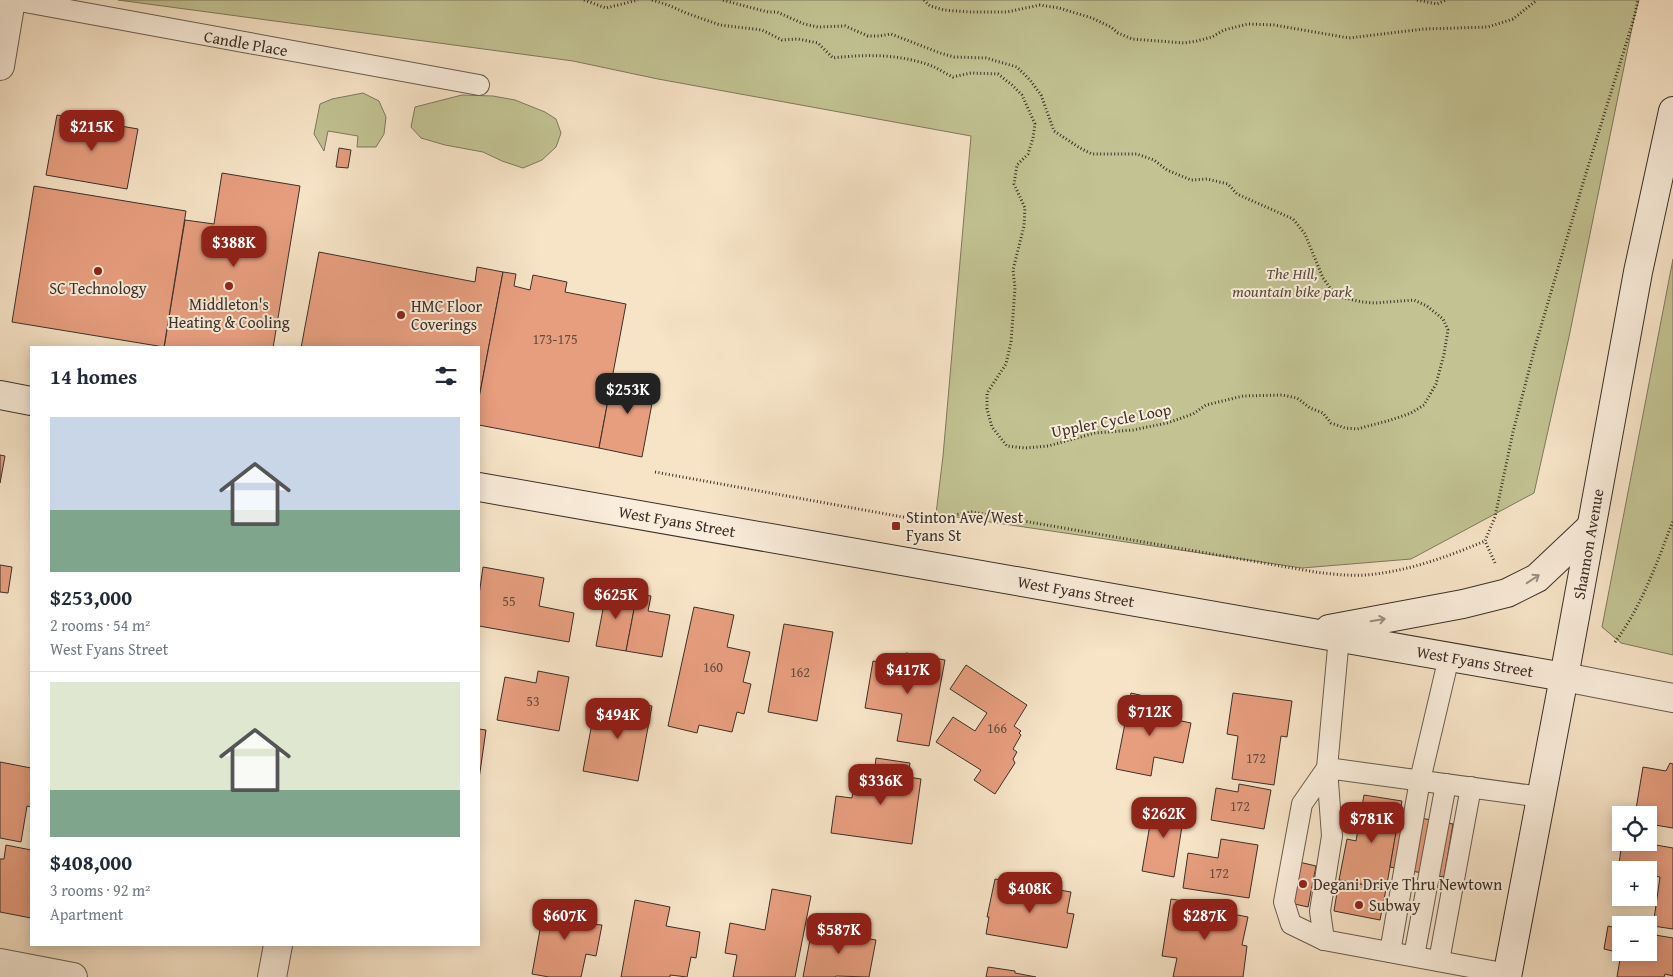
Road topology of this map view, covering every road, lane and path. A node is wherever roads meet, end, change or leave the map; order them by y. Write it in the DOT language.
graph roads {
  1 [pos="12,0"];
  2 [pos="584,0"];
  3 [pos="638,0"];
  4 [pos="652,0"];
  5 [pos="722,0"];
  6 [pos="924,0"];
  7 [pos="1416,0"];
  8 [pos="1446,0"];
  9 [pos="1537,0"];
  10 [pos="1638,0"];
  11 [pos="0,66"];
  12 [pos="479,85"];
  13 [pos="1673,111"];
  14 [pos="0,394"];
  15 [pos="30,401"];
  16 [pos="655,472"];
  17 [pos="480,487"];
  18 [pos="1673,521"];
  19 [pos="1591,527"];
  20 [pos="1485,541"];
  21 [pos="1495,564"];
  22 [pos="1313,632"];
  23 [pos="1339,637"];
  24 [pos="1615,642"];
  25 [pos="1449,657"];
  26 [pos="1564,677"];
  27 [pos="1673,698"];
  28 [pos="1327,768"];
  29 [pos="1420,780"];
  30 [pos="1446,784"];
  31 [pos="1471,787"];
  32 [pos="1541,797"];
  33 [pos="1324,940"];
  34 [pos="278,946"];
  35 [pos="1390,952"];
  36 [pos="1414,956"];
  37 [pos="1439,961"];
  38 [pos="0,963"];
  39 [pos="28,973"];
  40 [pos="1508,975"];
  41 [pos="73,977"];
  42 [pos="272,977"];
  1 -- 11 [label="main road"];
  1 -- 12 [label="lane, Candle Place"];
  2 -- 3 [label="path"];
  4 -- 5 [label="path, Uppler Cycle Loop"];
  6 -- 9 [label="path"];
  7 -- 8 [label="path"];
  10 -- 20 [label="path"];
  13 -- 19 [label="main road, Shannon Avenue"];
  14 -- 15 [label="main road"];
  16 -- 20 [label="path"];
  17 -- 22 [label="main road, West Fyans Street"];
  18 -- 24 [label="path"];
  22 -- 19 [label="main road, one-way"];
  19 -- 26 [label="main road, Shannon Avenue"];
  20 -- 21 [label="path"];
  22 -- 23 [label="main road, West Fyans Street"];
  23 -- 25 [label="main road, West Fyans Street"];
  23 -- 28 [label="lane"];
  25 -- 26 [label="main road, West Fyans Street"];
  25 -- 29 [label="lane"];
  26 -- 27 [label="main road, West Fyans Street"];
  26 -- 32 [label="main road, Shannon Avenue"];
  28 -- 29 [label="lane"];
  28 -- 33 [label="lane"];
  28 -- 33 [label="lane"];
  29 -- 30 [label="lane"];
  29 -- 35 [label="lane"];
  30 -- 31 [label="lane"];
  30 -- 36 [label="lane"];
  31 -- 32 [label="lane"];
  31 -- 37 [label="lane"];
  32 -- 40 [label="main road, Shannon Avenue"];
  33 -- 35 [label="lane"];
  34 -- 42 [label="main road"];
  35 -- 36 [label="lane"];
  36 -- 37 [label="lane"];
  37 -- 40 [label="lane"];
  38 -- 39 [label="main road"];
  39 -- 41 [label="main road"];
}
